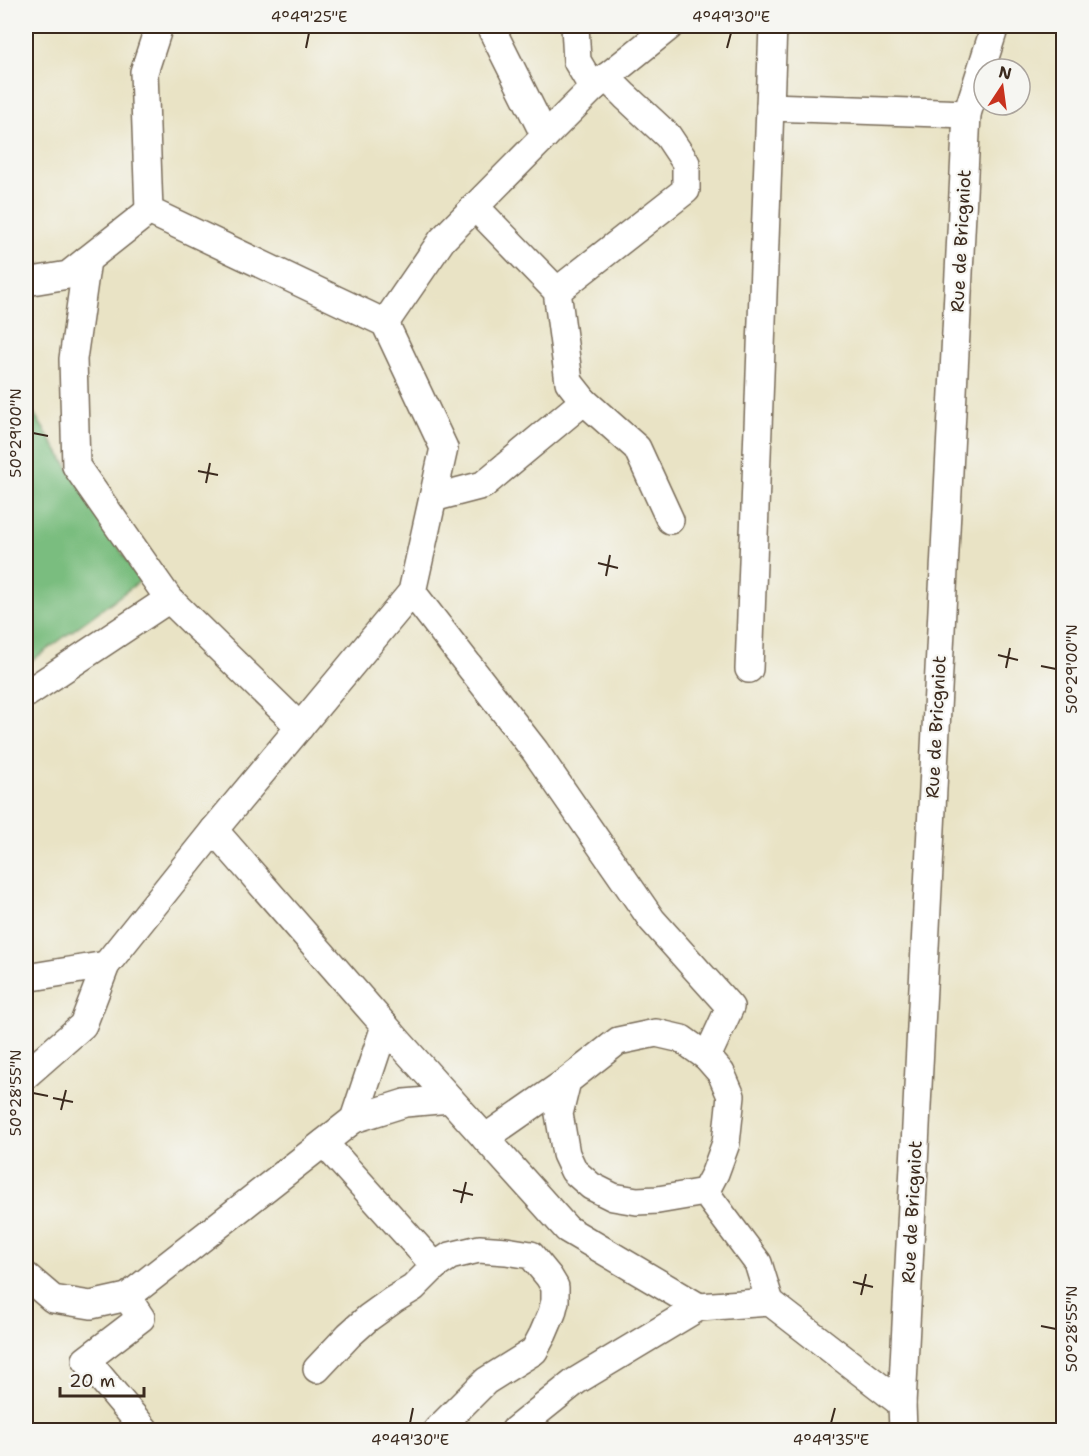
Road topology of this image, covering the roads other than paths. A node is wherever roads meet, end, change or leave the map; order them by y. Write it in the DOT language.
graph roads {
  1 [pos="159,26"];
  2 [pos="490,26"];
  3 [pos="574,26"];
  4 [pos="670,26"];
  5 [pos="772,26"];
  6 [pos="995,26"];
  7 [pos="599,82"];
  8 [pos="770,107"];
  9 [pos="968,114"];
  10 [pos="545,135"];
  11 [pos="149,211"];
  12 [pos="485,217"];
  13 [pos="87,260"];
  14 [pos="26,282"];
  15 [pos="557,291"];
  16 [pos="385,323"];
  17 [pos="584,401"];
  18 [pos="433,498"];
  19 [pos="670,520"];
  20 [pos="412,592"];
  21 [pos="169,599"];
  22 [pos="749,669"];
  23 [pos="26,694"];
  24 [pos="300,727"];
  25 [pos="214,830"];
  26 [pos="106,966"];
  27 [pos="26,978"];
  28 [pos="385,1026"];
  29 [pos="707,1057"];
  30 [pos="26,1074"];
  31 [pos="567,1082"];
  32 [pos="450,1099"];
  33 [pos="354,1119"];
  34 [pos="485,1138"];
  35 [pos="324,1143"];
  36 [pos="705,1192"];
  37 [pos="435,1266"];
  38 [pos="29,1285"];
  39 [pos="127,1297"];
  40 [pos="771,1302"];
  41 [pos="699,1307"];
  42 [pos="317,1369"];
  43 [pos="903,1417"];
  44 [pos="145,1431"];
  45 [pos="436,1431"];
  46 [pos="515,1431"];
  1 -- 11 [label="street"];
  2 -- 10 [label="street"];
  3 -- 7 [label="street"];
  4 -- 7 [label="street"];
  5 -- 8 [label="street"];
  6 -- 9 [label="street, Rue de Bricgniot"];
  7 -- 10 [label="street"];
  7 -- 15 [label="street"];
  8 -- 9 [label="street"];
  8 -- 22 [label="street"];
  9 -- 43 [label="street, Rue de Bricgniot"];
  10 -- 16 [label="street"];
  11 -- 13 [label="street"];
  11 -- 16 [label="street"];
  12 -- 15 [label="street"];
  13 -- 14 [label="street"];
  13 -- 21 [label="street"];
  15 -- 17 [label="street"];
  16 -- 18 [label="street"];
  17 -- 18 [label="street"];
  17 -- 19 [label="street"];
  18 -- 20 [label="street"];
  20 -- 24 [label="street"];
  20 -- 29 [label="street"];
  21 -- 23 [label="street"];
  21 -- 24 [label="street"];
  24 -- 25 [label="street"];
  25 -- 26 [label="street"];
  25 -- 28 [label="street"];
  26 -- 27 [label="street"];
  26 -- 30 [label="street"];
  28 -- 32 [label="street"];
  28 -- 33 [label="street"];
  29 -- 31 [label="street"];
  29 -- 36 [label="street"];
  31 -- 34 [label="street"];
  31 -- 36 [label="street"];
  32 -- 33 [label="street"];
  32 -- 34 [label="street"];
  33 -- 35 [label="street"];
  34 -- 41 [label="street"];
  35 -- 37 [label="street"];
  35 -- 39 [label="street"];
  36 -- 40 [label="street"];
  37 -- 42 [label="street"];
  37 -- 45 [label="street"];
  38 -- 39 [label="street"];
  39 -- 44 [label="street"];
  40 -- 41 [label="street"];
  40 -- 43 [label="street"];
  41 -- 46 [label="street"];
}
